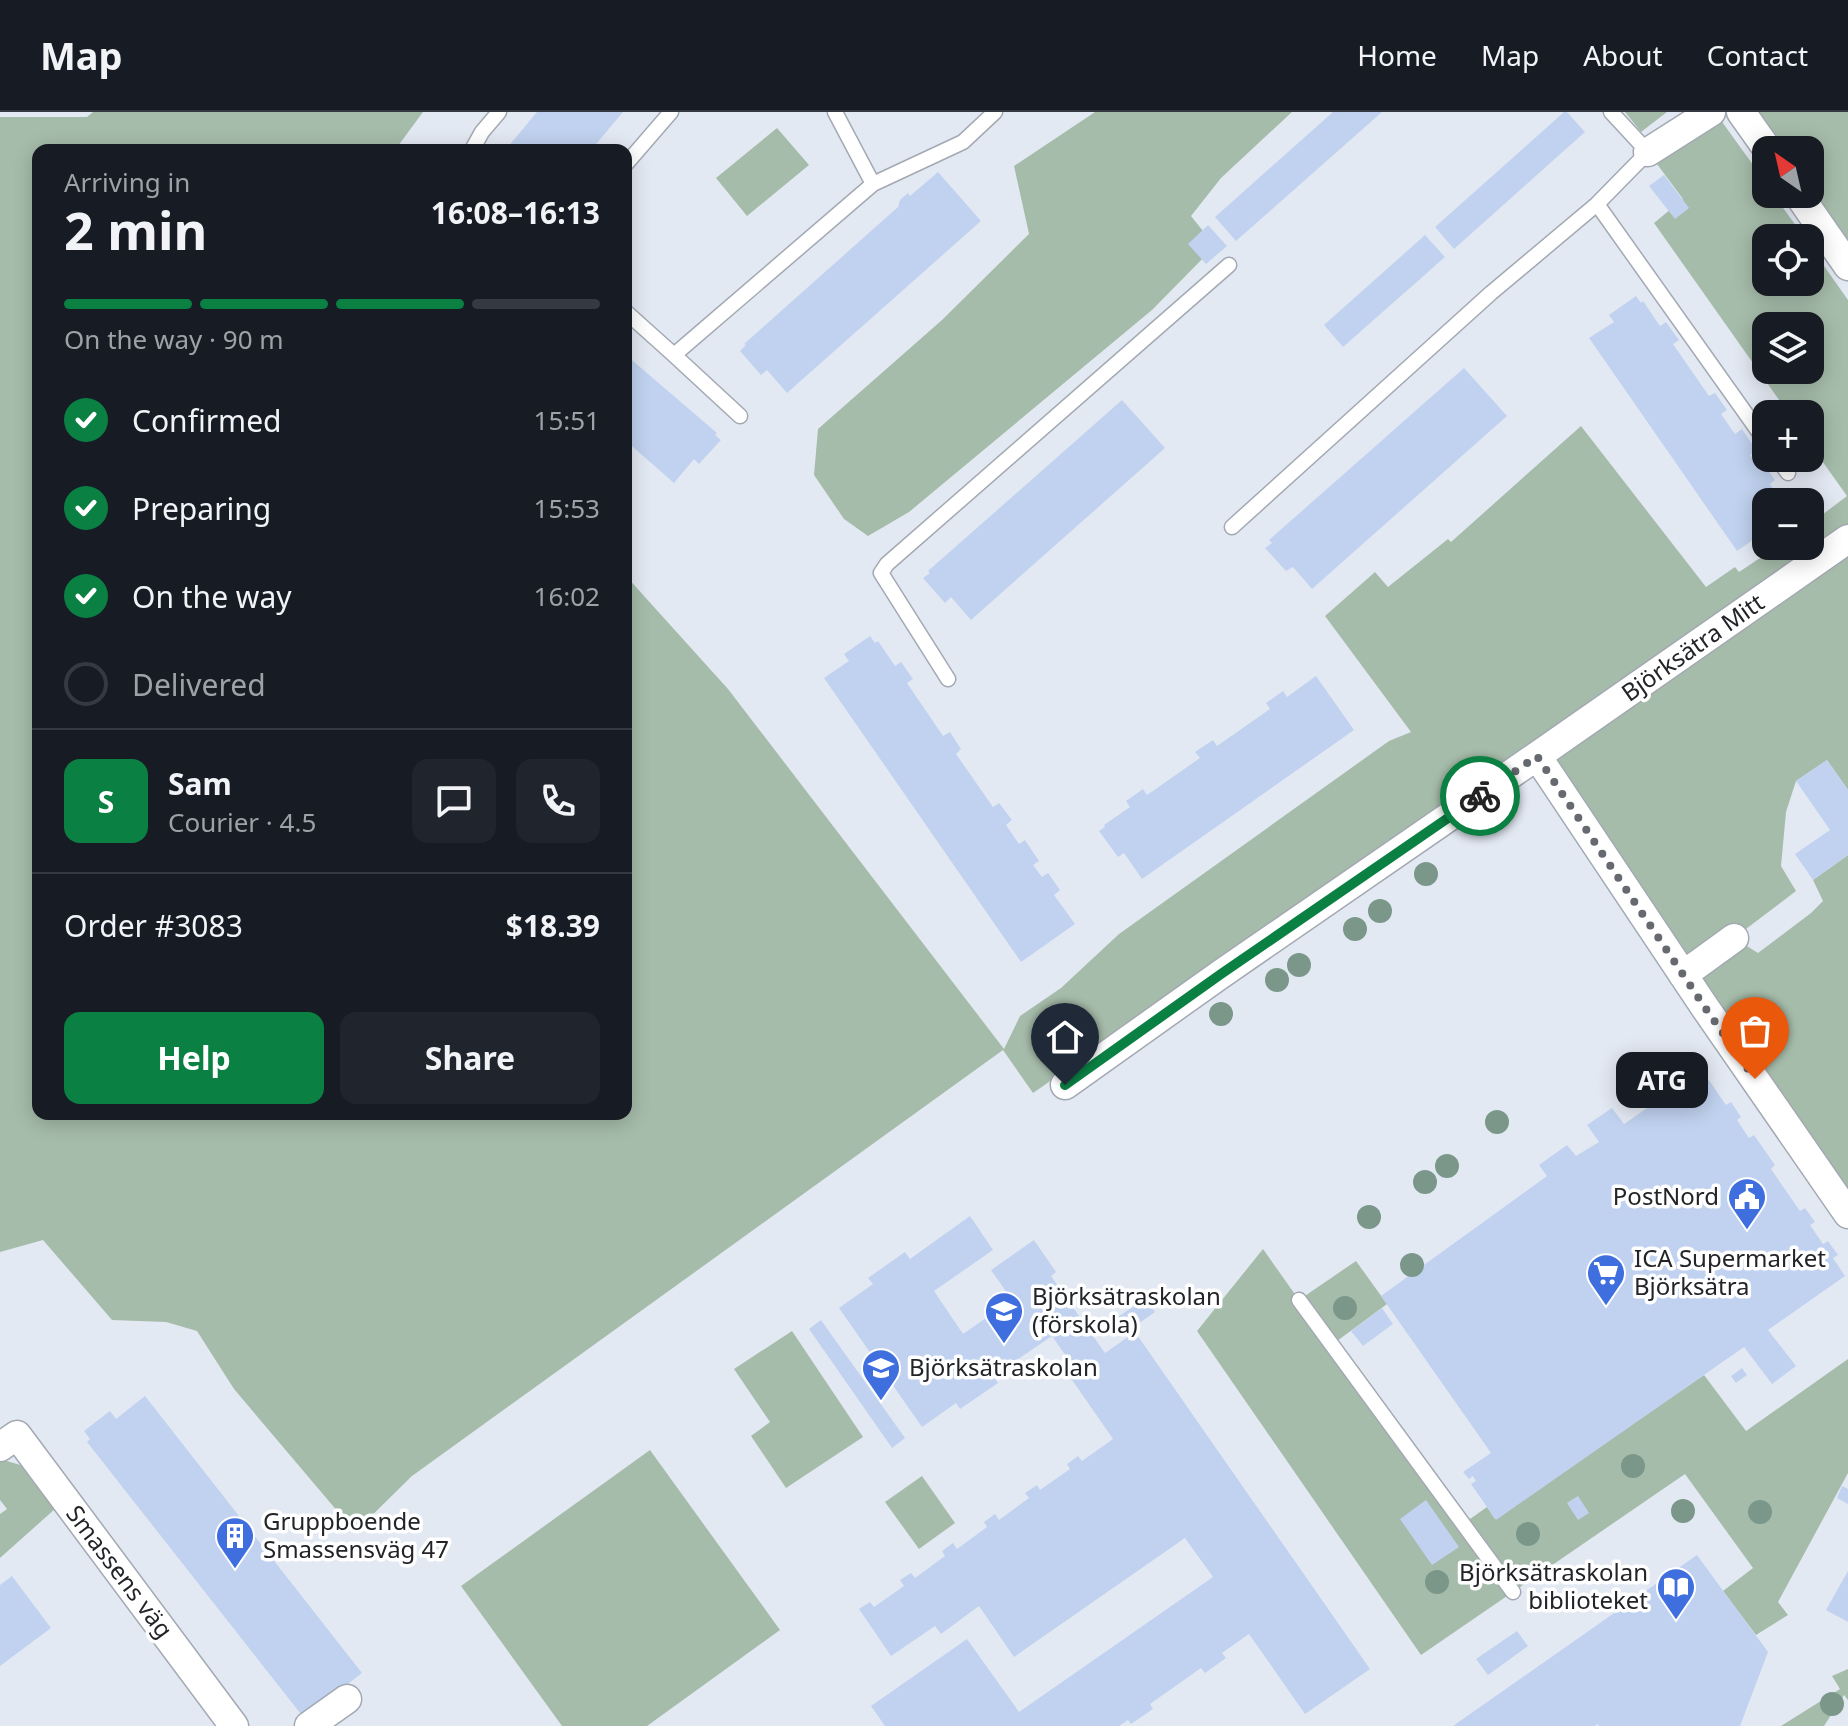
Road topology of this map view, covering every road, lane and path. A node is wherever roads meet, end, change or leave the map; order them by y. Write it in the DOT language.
graph roads {
  1 [pos="499,112"];
  2 [pos="671,112"];
  3 [pos="835,112"];
  4 [pos="995,112"];
  5 [pos="1611,112"];
  6 [pos="1711,112"];
  7 [pos="1741,112"];
  8 [pos="1758,136"];
  9 [pos="475,144"];
  10 [pos="1648,152"];
  11 [pos="632,157"];
  12 [pos="873,184"];
  13 [pos="1597,204"];
  14 [pos="1808,208"];
  15 [pos="1229,265"];
  16 [pos="1848,266"];
  17 [pos="632,317"];
  18 [pos="674,355"];
  19 [pos="740,416"];
  20 [pos="1752,422"];
  21 [pos="1232,527"];
  22 [pos="1848,539"];
  23 [pos="948,679"];
  24 [pos="1537,756"];
  25 [pos="1734,938"];
  26 [pos="1683,975"];
  27 [pos="1065,1085"];
  28 [pos="1848,1214"];
  29 [pos="1299,1300"];
  30 [pos="0,1447"];
  31 [pos="1513,1592"];
  32 [pos="347,1699"];
  33 [pos="234,1726"];
  34 [pos="309,1726"];
  1 -- 9 [label="lane"];
  2 -- 11 [label="lane"];
  3 -- 12 [label="lane"];
  4 -- 12 [label="lane"];
  5 -- 10 [label="lane"];
  6 -- 10 [label="street"];
  7 -- 8 [label="street"];
  10 -- 13 [label="lane"];
  12 -- 18 [label="lane"];
  13 -- 20 [label="lane"];
  13 -- 21 [label="lane"];
  14 -- 16 [label="street"];
  15 -- 23 [label="lane"];
  17 -- 18 [label="lane"];
  18 -- 19 [label="lane"];
  22 -- 24 [label="street, Björksätra Mitt"];
  24 -- 26 [label="street"];
  24 -- 27 [label="street, Björksätra Mitt"];
  25 -- 26 [label="street"];
  26 -- 28 [label="street"];
  29 -- 31 [label="lane"];
  30 -- 33 [label="street, Smassens väg"];
  32 -- 34 [label="street"];
}
